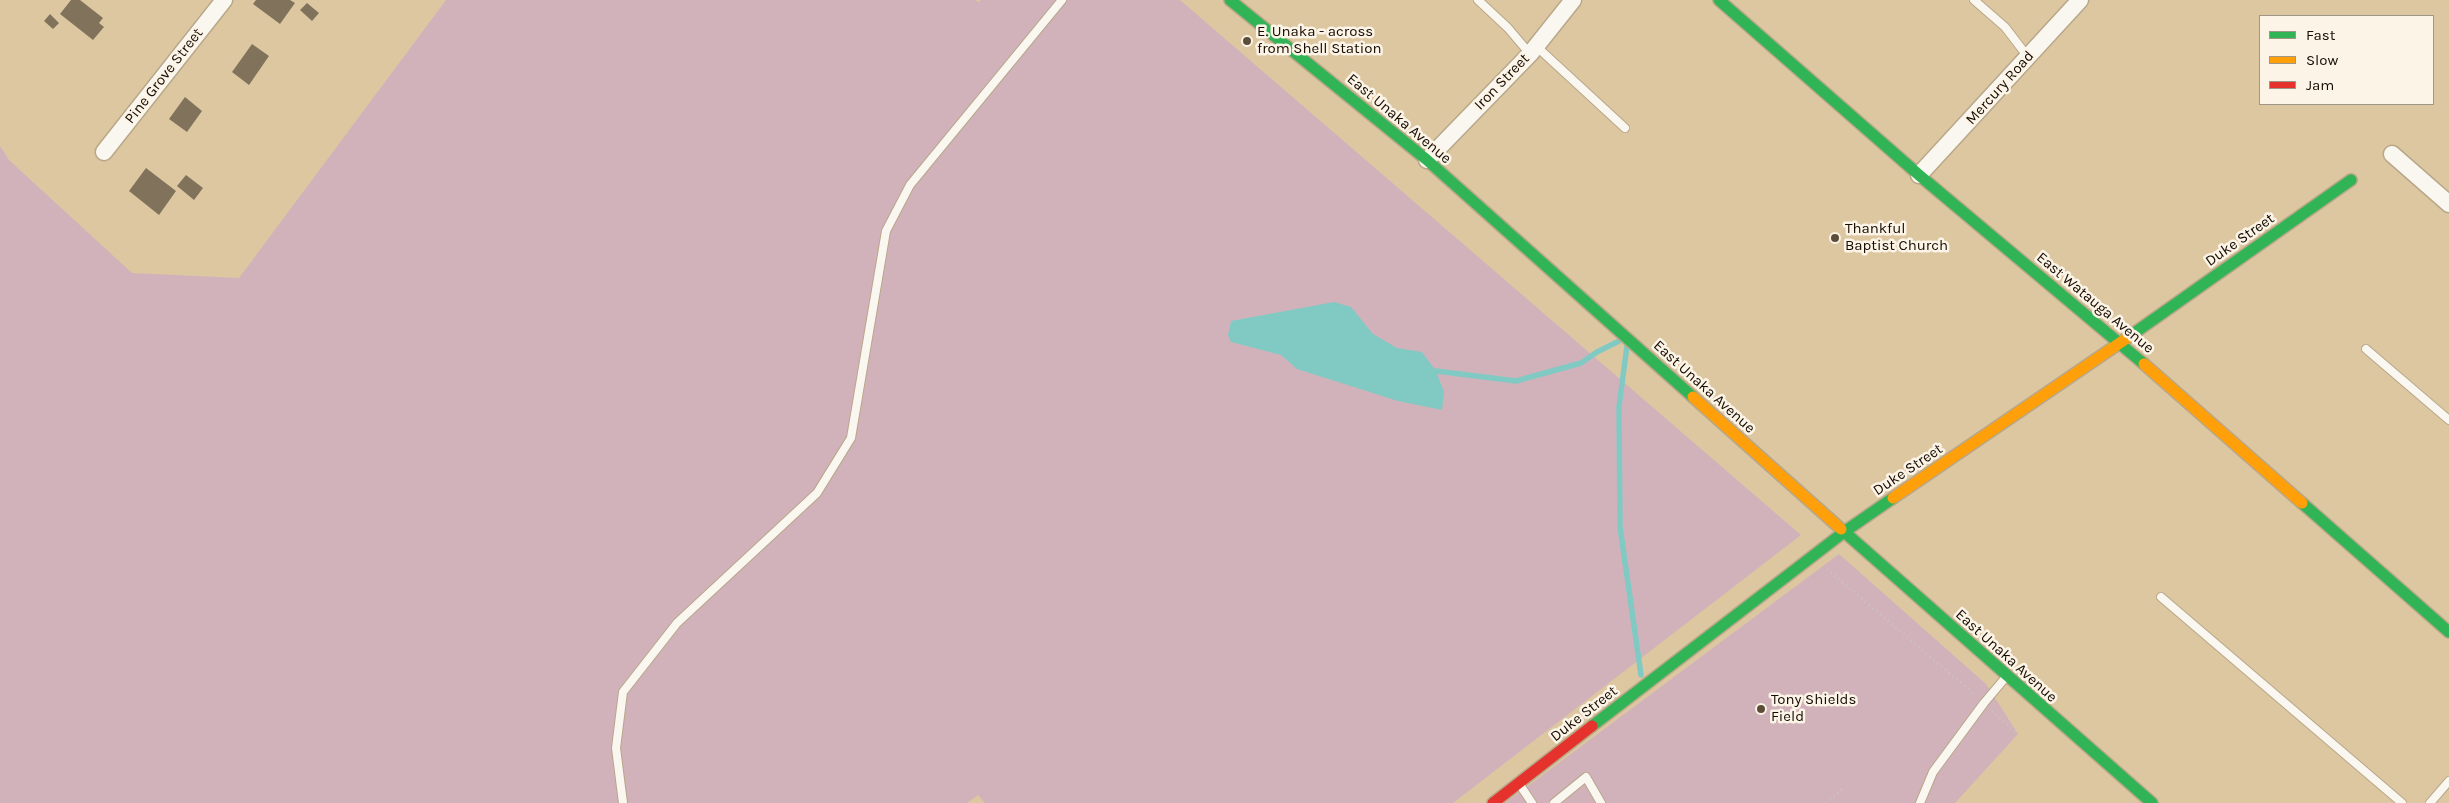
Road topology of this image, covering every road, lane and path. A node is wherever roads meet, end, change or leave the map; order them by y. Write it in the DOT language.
graph roads {
  1 [pos="224,0"];
  2 [pos="1062,0"];
  3 [pos="1230,0"];
  4 [pos="1478,0"];
  5 [pos="1573,0"];
  6 [pos="1719,0"];
  7 [pos="1974,0"];
  8 [pos="2080,0"];
  9 [pos="1533,50"];
  10 [pos="2028,57"];
  11 [pos="1625,128"];
  12 [pos="104,152"];
  13 [pos="2392,154"];
  14 [pos="1427,160"];
  15 [pos="1920,175"];
  16 [pos="2351,180"];
  17 [pos="2449,204"];
  18 [pos="2120,343"];
  19 [pos="2366,349"];
  20 [pos="2449,420"];
  21 [pos="1844,532"];
  22 [pos="1822,567"];
  23 [pos="2161,597"];
  24 [pos="2449,632"];
  25 [pos="2006,677"];
  26 [pos="1984,703"];
  27 [pos="2018,734"];
  28 [pos="2449,781"];
  29 [pos="1519,783"];
  30 [pos="1843,788"];
  31 [pos="624,803"];
  32 [pos="1493,803"];
  33 [pos="1532,803"];
  34 [pos="1554,803"];
  35 [pos="1601,803"];
  36 [pos="1826,803"];
  37 [pos="1920,803"];
  38 [pos="2152,803"];
  39 [pos="2402,803"];
  40 [pos="2430,803"];
  1 -- 12 [label="street, Pine Grove Street"];
  2 -- 31 [label="lane"];
  3 -- 14 [label="street, East Unaka Avenue"];
  4 -- 9 [label="lane"];
  5 -- 9 [label="street, Iron Street"];
  6 -- 15 [label="street, East Watauga Avenue"];
  7 -- 10 [label="lane"];
  8 -- 10 [label="street, Mercury Road"];
  9 -- 11 [label="lane"];
  9 -- 14 [label="street, Iron Street"];
  10 -- 15 [label="street, Mercury Road"];
  13 -- 17 [label="street"];
  14 -- 21 [label="street, East Unaka Avenue"];
  15 -- 18 [label="street, East Watauga Avenue"];
  16 -- 18 [label="street, Duke Street"];
  18 -- 21 [label="street, Duke Street"];
  18 -- 24 [label="street, East Watauga Avenue"];
  19 -- 20 [label="lane"];
  21 -- 25 [label="street, East Unaka Avenue"];
  21 -- 29 [label="street, Duke Street"];
  22 -- 26 [label="path"];
  23 -- 39 [label="lane"];
  25 -- 26 [label="lane"];
  25 -- 38 [label="street, East Unaka Avenue"];
  26 -- 27 [label="path"];
  26 -- 37 [label="lane"];
  28 -- 40 [label="lane"];
  29 -- 32 [label="street, Duke Street"];
  29 -- 33 [label="lane"];
  30 -- 36 [label="path"];
  34 -- 35 [label="lane"];
}
